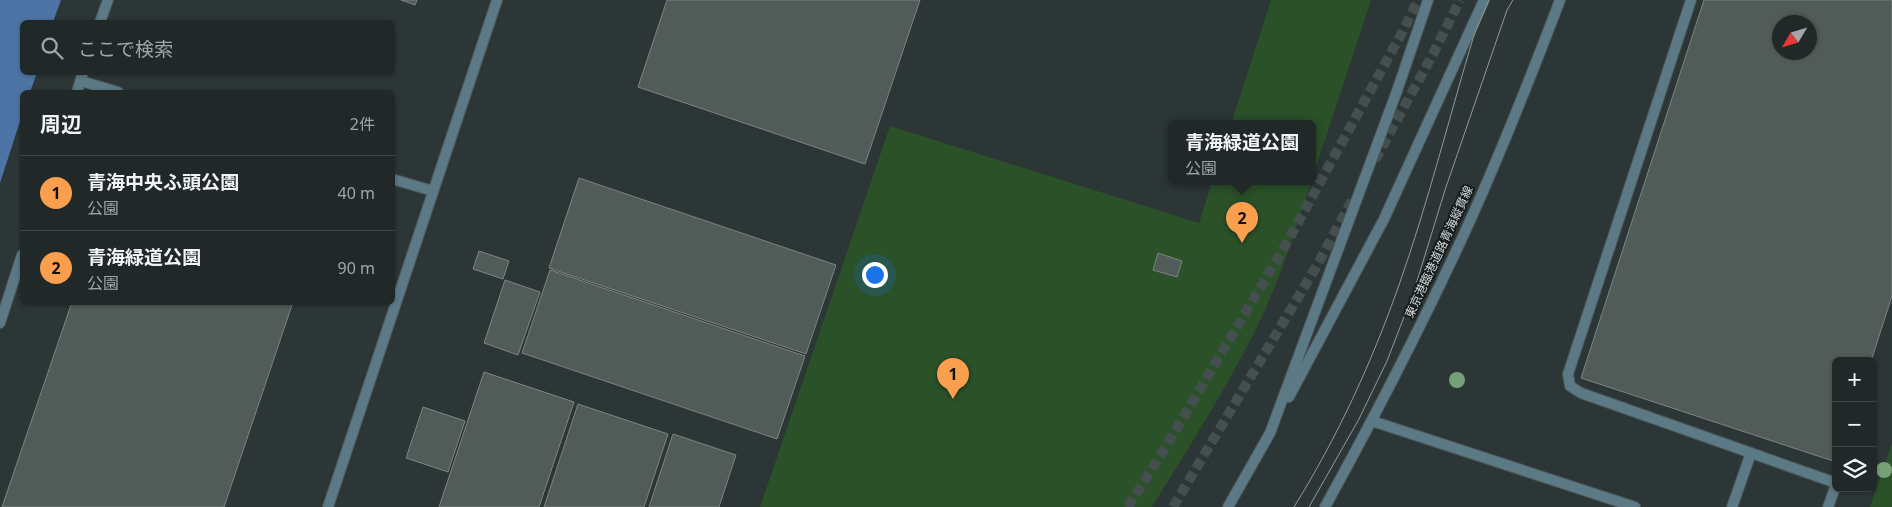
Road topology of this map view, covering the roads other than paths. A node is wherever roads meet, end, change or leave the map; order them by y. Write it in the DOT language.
graph roads {
  1 [pos="108,0"];
  2 [pos="497,0"];
  3 [pos="1428,0"];
  4 [pos="1484,0"];
  5 [pos="1560,0"];
  6 [pos="1691,0"];
  7 [pos="101,20"];
  8 [pos="82,77"];
  9 [pos="78,90"];
  10 [pos="113,90"];
  11 [pos="395,179"];
  12 [pos="433,191"];
  13 [pos="20,261"];
  14 [pos="0,323"];
  15 [pos="1372,421"];
  16 [pos="1270,433"];
  17 [pos="1751,453"];
  18 [pos="1832,483"];
  19 [pos="1833,492"];
  20 [pos="328,507"];
  21 [pos="1228,507"];
  22 [pos="1325,507"];
  23 [pos="1635,507"];
  24 [pos="1732,507"];
  25 [pos="1828,507"];
  1 -- 7 [label="street"];
  2 -- 12 [label="street"];
  3 -- 16 [label="street"];
  4 -- 16 [label="street"];
  5 -- 15 [label="street, 東京港臨港道路青海縦貫線"];
  6 -- 17 [label="street"];
  8 -- 9 [label="street"];
  8 -- 10 [label="street"];
  11 -- 12 [label="street"];
  12 -- 20 [label="street"];
  13 -- 14 [label="street"];
  15 -- 22 [label="street, 東京港臨港道路青海縦貫線"];
  15 -- 23 [label="street"];
  16 -- 21 [label="street"];
  17 -- 18 [label="street"];
  17 -- 24 [label="street"];
  19 -- 25 [label="street"];
}
